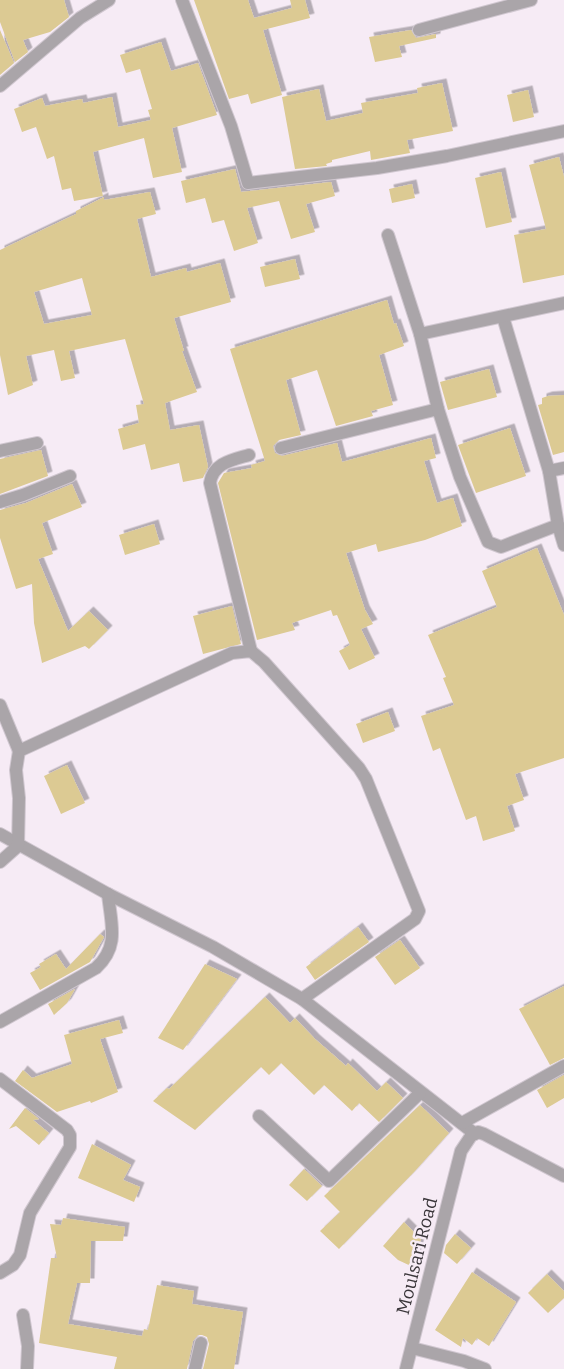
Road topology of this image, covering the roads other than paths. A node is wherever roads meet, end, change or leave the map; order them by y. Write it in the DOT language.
graph roads {
  1 [pos="109,0"];
  2 [pos="182,0"];
  3 [pos="531,0"];
  4 [pos="419,30"];
  5 [pos="0,86"];
  6 [pos="564,131"];
  7 [pos="388,235"];
  8 [pos="564,303"];
  9 [pos="503,317"];
  10 [pos="420,334"];
  11 [pos="438,408"];
  12 [pos="38,442"];
  13 [pos="281,448"];
  14 [pos="0,451"];
  15 [pos="249,455"];
  16 [pos="564,468"];
  17 [pos="549,471"];
  18 [pos="70,476"];
  19 [pos="0,502"];
  20 [pos="558,525"];
  21 [pos="564,545"];
  22 [pos="251,651"];
  23 [pos="0,705"];
  24 [pos="19,751"];
  25 [pos="0,834"];
  26 [pos="18,846"];
  27 [pos="0,862"];
  28 [pos="108,894"];
  29 [pos="302,999"];
  30 [pos="0,1022"];
  31 [pos="564,1066"];
  32 [pos="0,1079"];
  33 [pos="420,1093"];
  34 [pos="259,1116"];
  35 [pos="462,1123"];
  36 [pos="475,1134"];
  37 [pos="564,1176"];
  38 [pos="0,1273"];
  39 [pos="23,1315"];
  40 [pos="201,1343"];
  41 [pos="412,1348"];
  42 [pos="27,1369"];
  43 [pos="195,1369"];
  44 [pos="406,1369"];
  45 [pos="485,1369"];
  1 -- 5 [label="street"];
  2 -- 6 [label="street"];
  3 -- 4 [label="street"];
  7 -- 10 [label="street"];
  8 -- 9 [label="street"];
  9 -- 10 [label="street"];
  9 -- 17 [label="street"];
  10 -- 11 [label="street"];
  11 -- 13 [label="street"];
  11 -- 20 [label="street"];
  12 -- 14 [label="street"];
  15 -- 22 [label="street"];
  16 -- 17 [label="street"];
  17 -- 20 [label="street"];
  18 -- 19 [label="street"];
  20 -- 21 [label="street"];
  22 -- 24 [label="street"];
  22 -- 29 [label="street"];
  23 -- 24 [label="street"];
  24 -- 26 [label="street"];
  25 -- 26 [label="street"];
  26 -- 27 [label="street"];
  26 -- 28 [label="street"];
  28 -- 29 [label="street"];
  28 -- 30 [label="street"];
  29 -- 33 [label="street"];
  31 -- 35 [label="street"];
  32 -- 38 [label="street"];
  33 -- 34 [label="street"];
  33 -- 35 [label="street"];
  35 -- 36 [label="street"];
  36 -- 37 [label="street"];
  36 -- 41 [label="street, Moulsari Road"];
  39 -- 42 [label="street"];
  40 -- 43 [label="street"];
  41 -- 44 [label="street, Moulsari Road"];
  41 -- 45 [label="street"];
}
